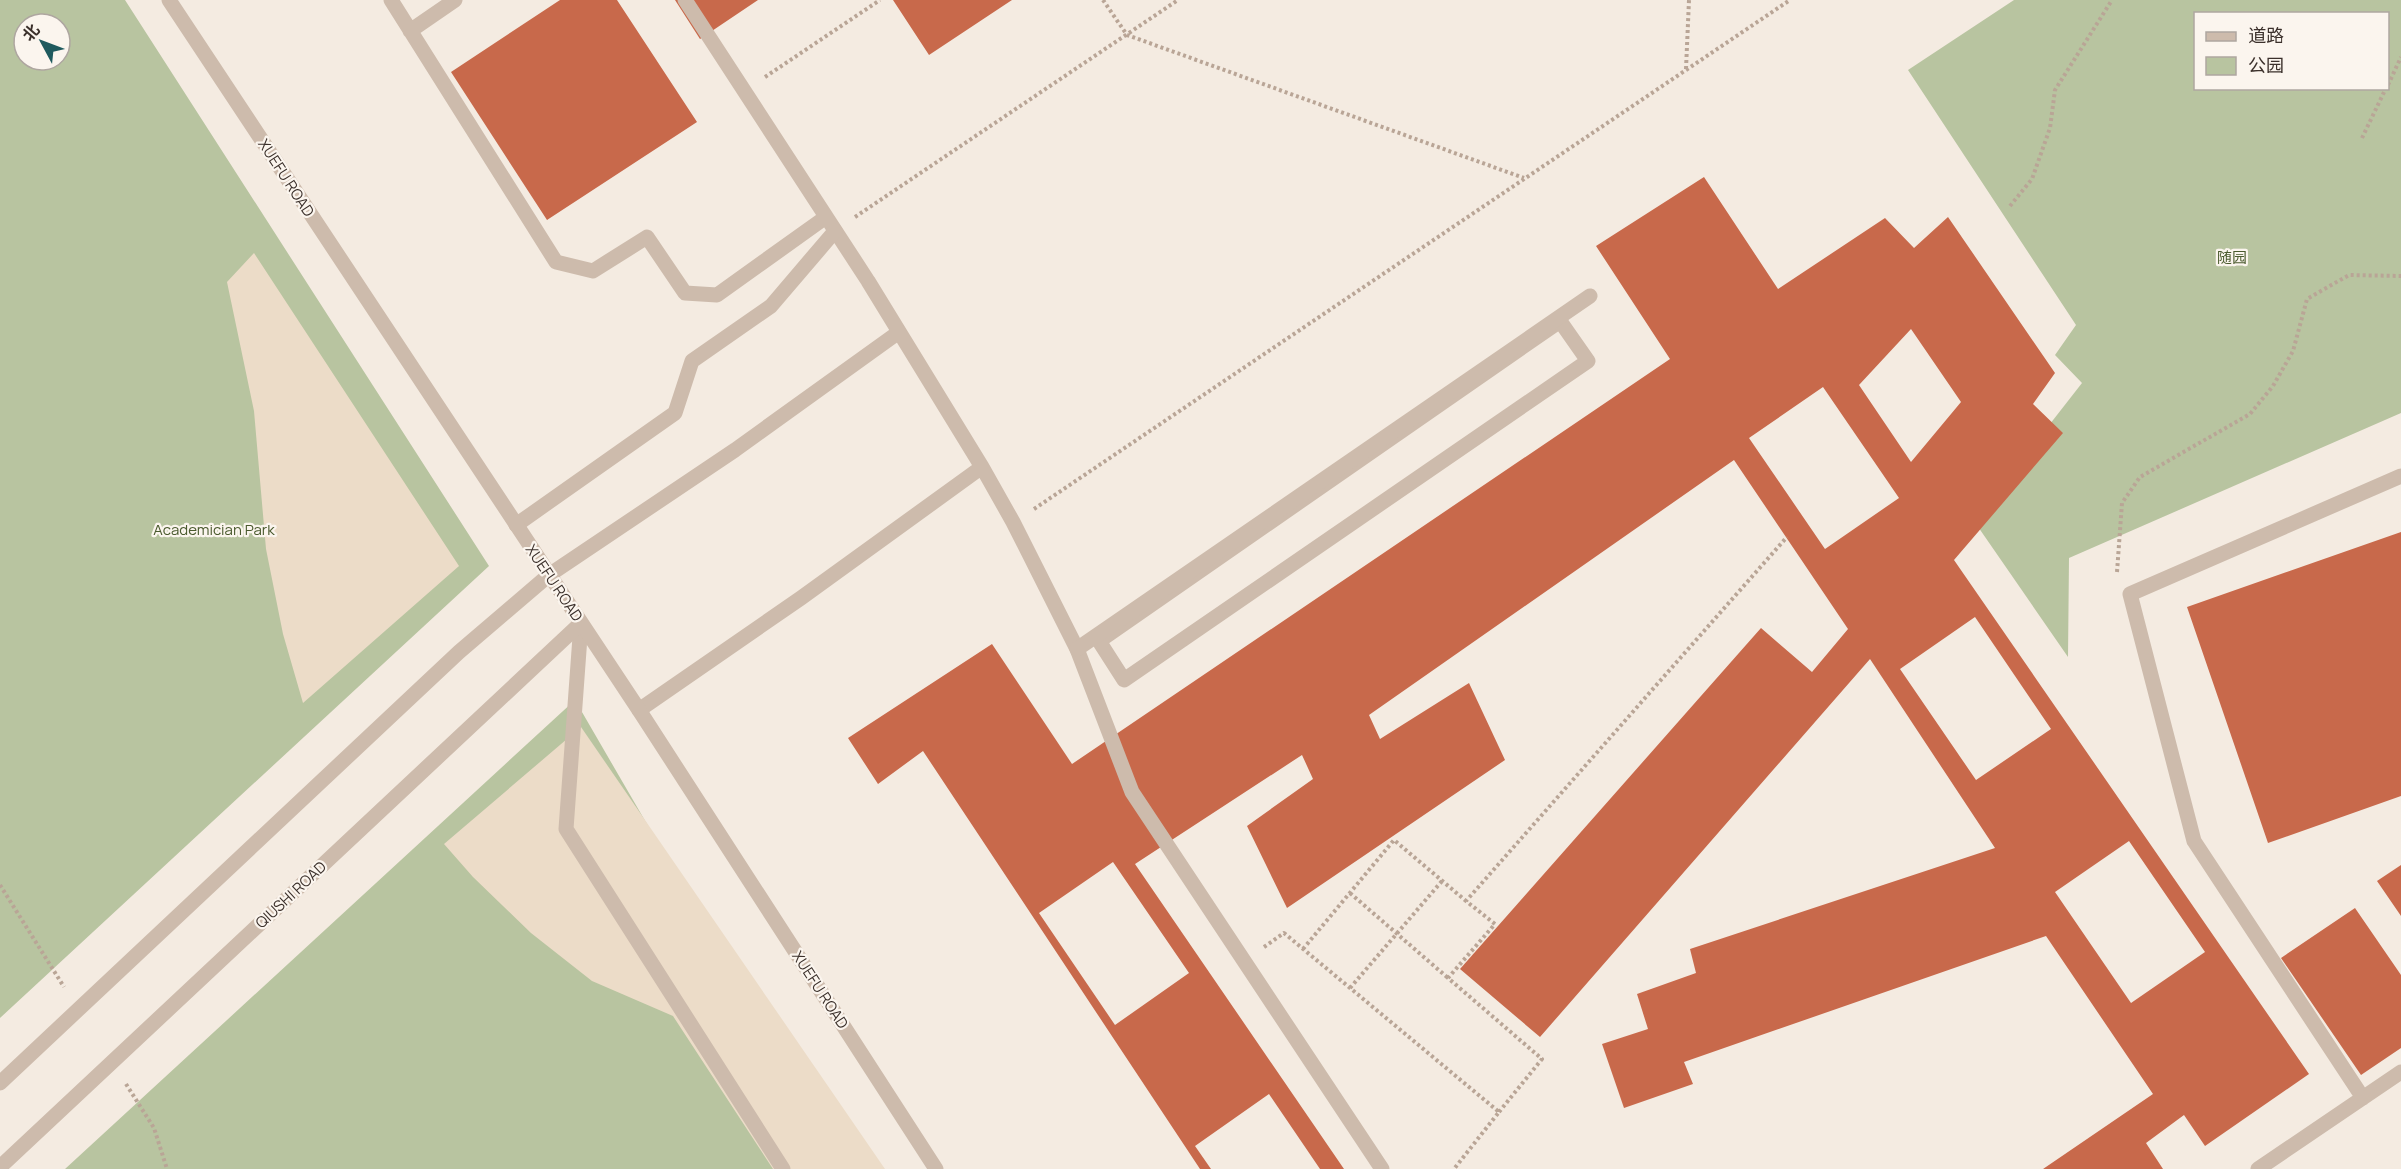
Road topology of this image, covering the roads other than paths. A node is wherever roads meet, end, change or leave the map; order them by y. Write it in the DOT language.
graph roads {
  1 [pos="169,0"];
  2 [pos="391,0"];
  3 [pos="456,0"];
  4 [pos="685,0"];
  5 [pos="410,31"];
  6 [pos="826,217"];
  7 [pos="835,231"];
  8 [pos="1590,296"];
  9 [pos="898,332"];
  10 [pos="982,467"];
  11 [pos="2401,476"];
  12 [pos="516,525"];
  13 [pos="549,575"];
  14 [pos="581,623"];
  15 [pos="1099,641"];
  16 [pos="1077,649"];
  17 [pos="639,710"];
  18 [pos="2401,1072"];
  19 [pos="0,1083"];
  20 [pos="2363,1098"];
  21 [pos="0,1167"];
  22 [pos="783,1169"];
  23 [pos="936,1169"];
  24 [pos="1382,1169"];
  25 [pos="2258,1169"];
  1 -- 12 [label="street, XUEFU ROAD"];
  2 -- 5 [label="street"];
  3 -- 5 [label="street"];
  4 -- 6 [label="street"];
  5 -- 6 [label="street"];
  6 -- 7 [label="street"];
  7 -- 9 [label="street"];
  7 -- 12 [label="street"];
  8 -- 16 [label="street"];
  9 -- 10 [label="street"];
  9 -- 13 [label="street"];
  10 -- 16 [label="street"];
  10 -- 17 [label="street"];
  11 -- 20 [label="street"];
  12 -- 13 [label="street, XUEFU ROAD"];
  13 -- 14 [label="street, XUEFU ROAD"];
  13 -- 19 [label="street"];
  14 -- 17 [label="street, XUEFU ROAD"];
  14 -- 21 [label="street, QIUSHI ROAD"];
  14 -- 22 [label="street"];
  15 -- 15 [label="street"];
  16 -- 24 [label="street"];
  17 -- 23 [label="street, XUEFU ROAD"];
  18 -- 20 [label="street"];
  20 -- 25 [label="street"];
}
